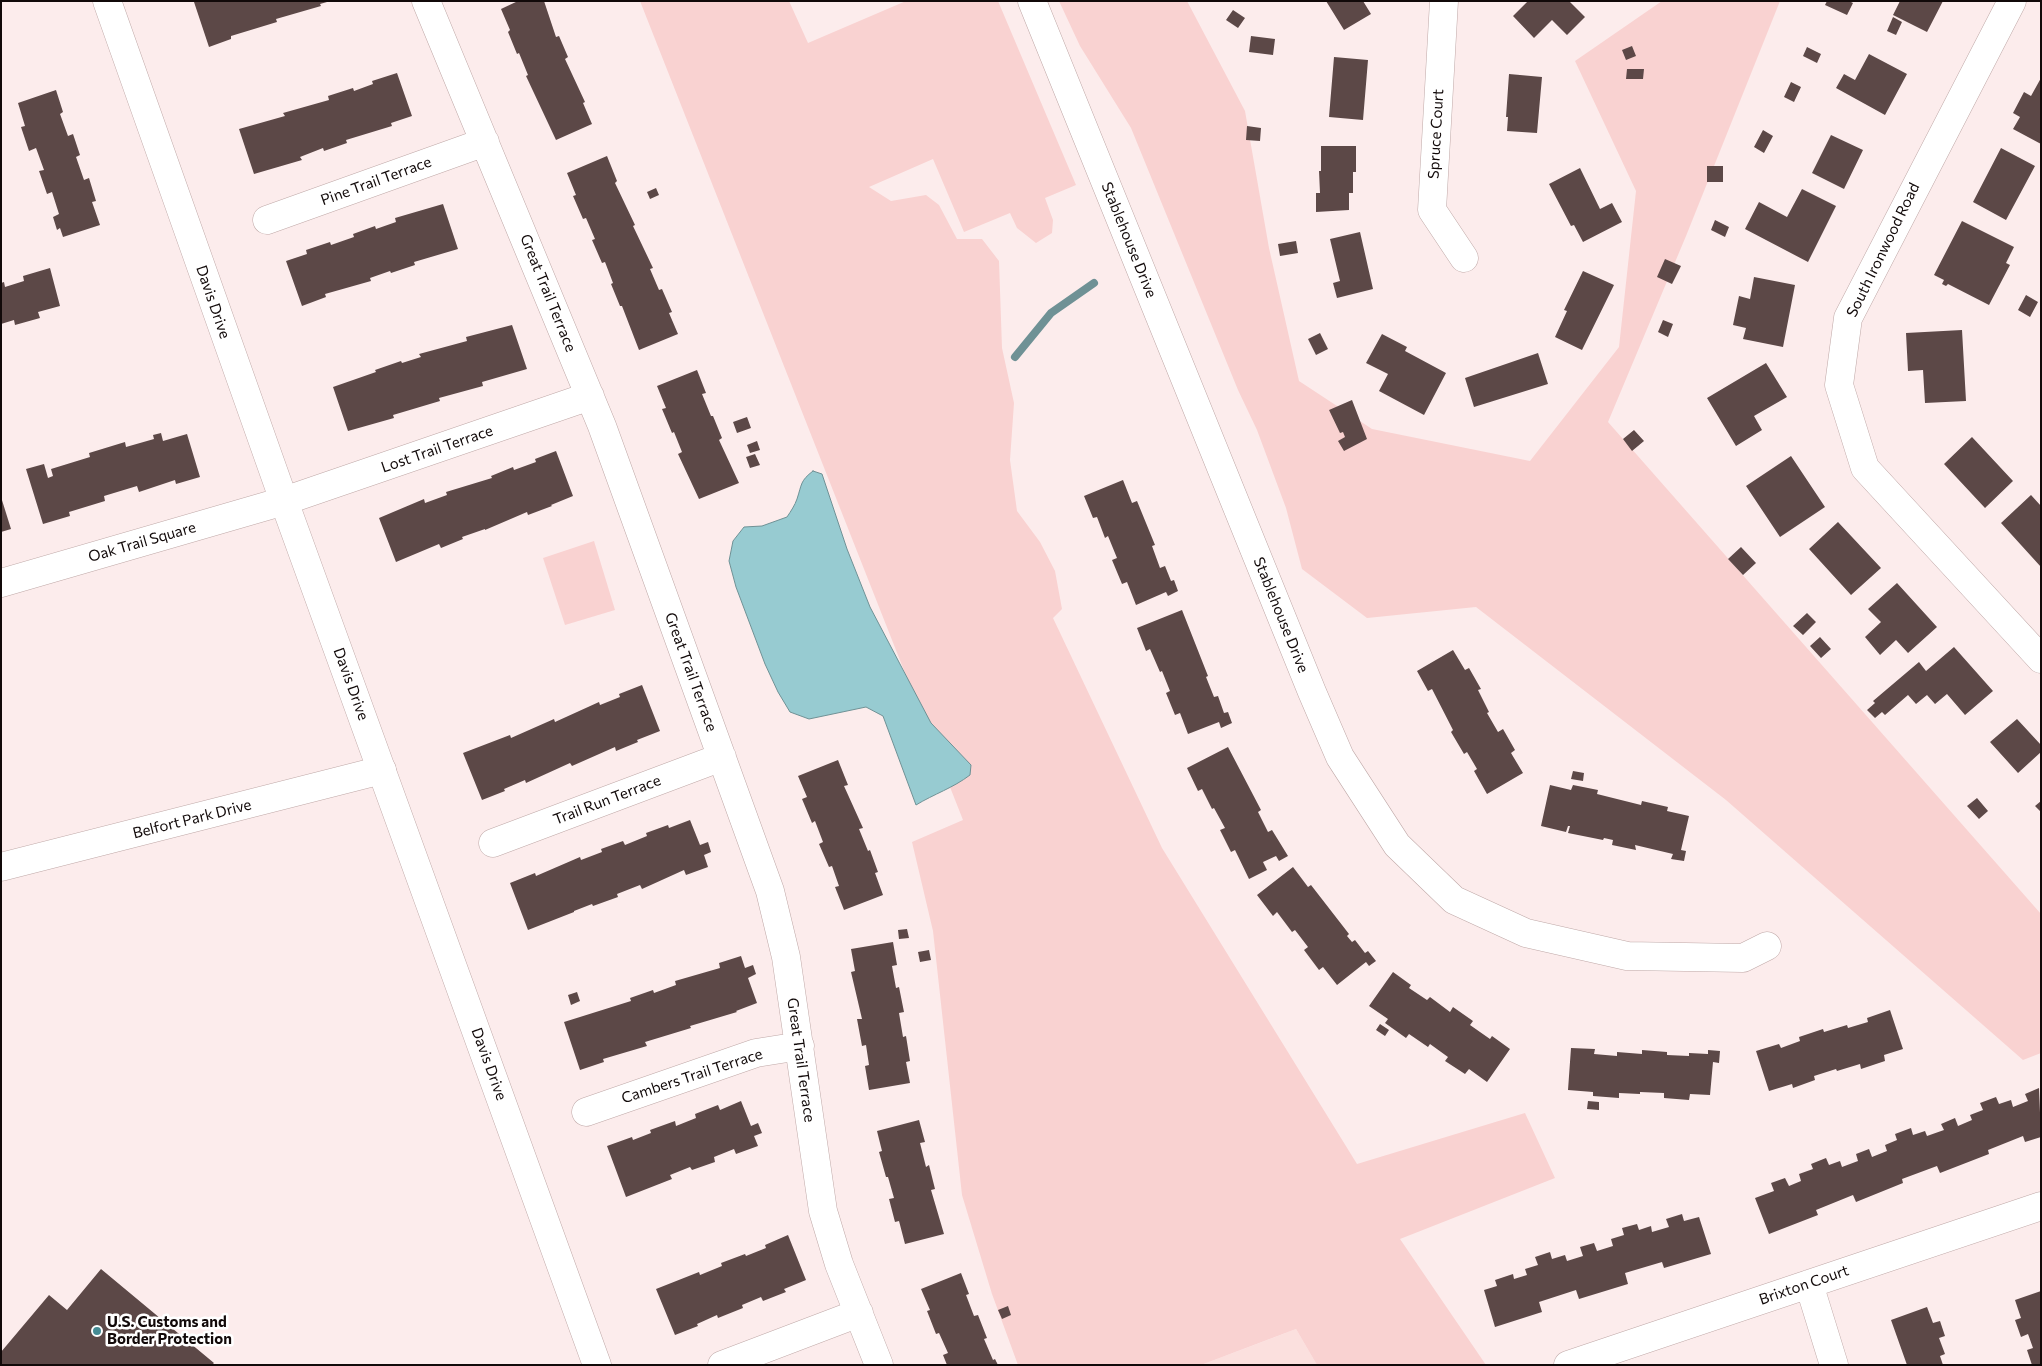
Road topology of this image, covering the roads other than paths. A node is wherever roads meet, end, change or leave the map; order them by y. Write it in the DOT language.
graph roads {
  1 [pos="107,1"];
  2 [pos="426,1"];
  3 [pos="1032,1"];
  4 [pos="1444,1"];
  5 [pos="2012,1"];
  6 [pos="485,142"];
  7 [pos="267,220"];
  8 [pos="1464,258"];
  9 [pos="590,396"];
  10 [pos="284,502"];
  11 [pos="1,583"];
  12 [pos="2041,658"];
  13 [pos="722,757"];
  14 [pos="382,770"];
  15 [pos="493,843"];
  16 [pos="1,867"];
  17 [pos="1767,946"];
  18 [pos="800,1046"];
  19 [pos="586,1112"];
  20 [pos="2041,1206"];
  21 [pos="1808,1284"];
  22 [pos="859,1313"];
  23 [pos="597,1365"];
  24 [pos="722,1365"];
  25 [pos="879,1365"];
  26 [pos="1568,1365"];
  27 [pos="1834,1365"];
  1 -- 10 [label="street, Davis Drive"];
  2 -- 6 [label="street, Great Trail Terrace"];
  3 -- 17 [label="street, Stablehouse Drive"];
  4 -- 8 [label="street, Spruce Court"];
  5 -- 12 [label="street, South Ironwood Road"];
  6 -- 7 [label="street, Pine Trail Terrace"];
  6 -- 9 [label="street, Great Trail Terrace"];
  9 -- 10 [label="street, Lost Trail Terrace"];
  9 -- 13 [label="street, Great Trail Terrace"];
  10 -- 11 [label="street, Oak Trail Square"];
  10 -- 14 [label="street, Davis Drive"];
  13 -- 15 [label="street, Trail Run Terrace"];
  13 -- 18 [label="street, Great Trail Terrace"];
  14 -- 16 [label="street, Belfort Park Drive"];
  14 -- 23 [label="street, Davis Drive"];
  18 -- 19 [label="street, Cambers Trail Terrace"];
  18 -- 22 [label="street, Great Trail Terrace"];
  20 -- 21 [label="street, Brixton Court"];
  21 -- 26 [label="street, Brixton Court"];
  21 -- 27 [label="street"];
  22 -- 24 [label="street"];
  22 -- 25 [label="street, Great Trail Terrace"];
}
